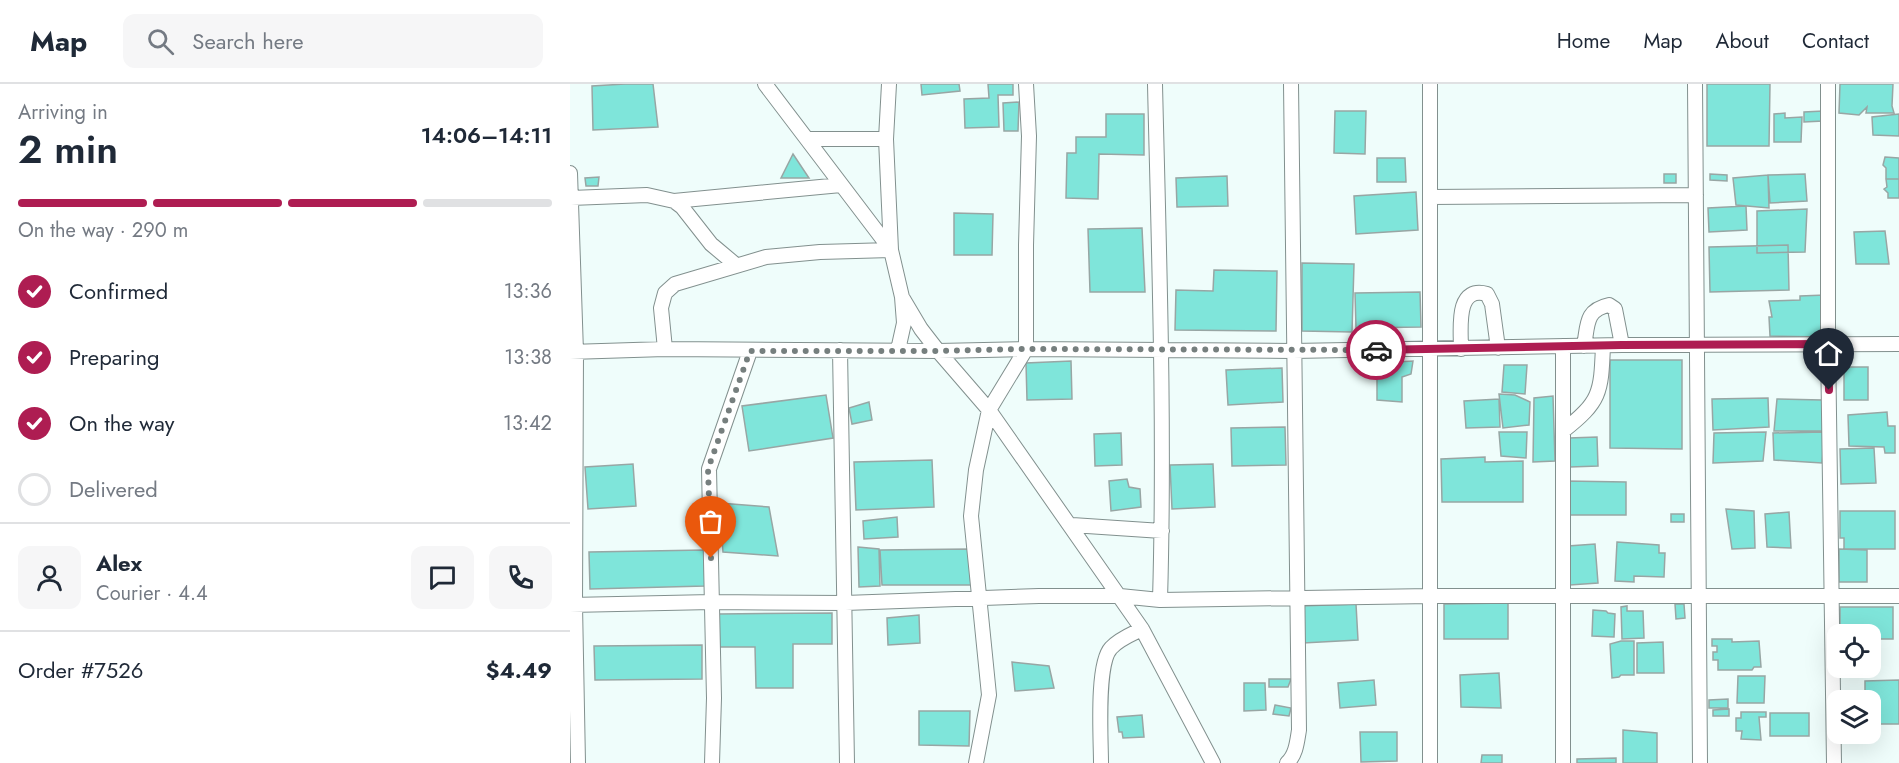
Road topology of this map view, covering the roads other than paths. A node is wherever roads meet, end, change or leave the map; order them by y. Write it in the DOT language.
graph roads {
  1 [pos="765,84"];
  2 [pos="889,84"];
  3 [pos="1026,84"];
  4 [pos="1155,84"];
  5 [pos="1291,84"];
  6 [pos="1430,84"];
  7 [pos="1695,84"];
  8 [pos="1828,84"];
  9 [pos="886,138"];
  10 [pos="807,139"];
  11 [pos="570,173"];
  12 [pos="842,185"];
  13 [pos="1696,195"];
  14 [pos="1431,197"];
  15 [pos="571,198"];
  16 [pos="674,201"];
  17 [pos="891,250"];
  18 [pos="736,265"];
  19 [pos="902,297"];
  20 [pos="1828,344"];
  21 [pos="1899,344"];
  22 [pos="1622,345"];
  23 [pos="1698,345"];
  24 [pos="1563,346"];
  25 [pos="1584,346"];
  26 [pos="1604,346"];
  27 [pos="1498,348"];
  28 [pos="665,349"];
  29 [pos="1026,349"];
  30 [pos="1461,349"];
  31 [pos="840,350"];
  32 [pos="898,350"];
  33 [pos="1161,350"];
  34 [pos="1429,350"];
  35 [pos="750,351"];
  36 [pos="938,351"];
  37 [pos="1293,351"];
  38 [pos="573,352"];
  39 [pos="989,410"];
  40 [pos="1563,431"];
  41 [pos="1072,525"];
  42 [pos="1162,531"];
  43 [pos="1120,596"];
  44 [pos="1431,596"];
  45 [pos="1832,596"];
  46 [pos="1899,596"];
  47 [pos="1563,597"];
  48 [pos="1298,598"];
  49 [pos="1700,598"];
  50 [pos="979,599"];
  51 [pos="1160,600"];
  52 [pos="712,602"];
  53 [pos="845,603"];
  54 [pos="572,605"];
  55 [pos="1142,629"];
  56 [pos="578,763"];
  57 [pos="712,763"];
  58 [pos="847,763"];
  59 [pos="976,763"];
  60 [pos="1101,763"];
  61 [pos="1213,763"];
  62 [pos="1287,763"];
  63 [pos="1430,763"];
  64 [pos="1563,763"];
  65 [pos="1700,763"];
  66 [pos="1834,763"];
  1 -- 10 [label="street"];
  2 -- 9 [label="street"];
  3 -- 29 [label="street"];
  4 -- 33 [label="street"];
  5 -- 37 [label="street"];
  6 -- 14 [label="street"];
  7 -- 13 [label="street"];
  8 -- 20 [label="street"];
  9 -- 10 [label="street"];
  9 -- 17 [label="street"];
  10 -- 12 [label="street"];
  11 -- 15 [label="street"];
  12 -- 16 [label="street"];
  12 -- 17 [label="street"];
  13 -- 14 [label="street"];
  13 -- 23 [label="street"];
  14 -- 34 [label="street"];
  15 -- 16 [label="street"];
  15 -- 38 [label="street"];
  16 -- 18 [label="street"];
  17 -- 18 [label="street"];
  17 -- 19 [label="street"];
  18 -- 28 [label="street"];
  19 -- 32 [label="street"];
  19 -- 36 [label="street"];
  20 -- 21 [label="street"];
  20 -- 23 [label="street"];
  20 -- 45 [label="street"];
  22 -- 23 [label="street"];
  22 -- 25 [label="street"];
  22 -- 26 [label="street"];
  23 -- 49 [label="street"];
  24 -- 25 [label="street"];
  24 -- 27 [label="street"];
  24 -- 40 [label="street"];
  25 -- 26 [label="street"];
  26 -- 40 [label="street"];
  27 -- 30 [label="street"];
  27 -- 30 [label="street"];
  28 -- 35 [label="street"];
  28 -- 38 [label="street"];
  29 -- 33 [label="street"];
  29 -- 36 [label="street"];
  29 -- 39 [label="street"];
  30 -- 34 [label="street"];
  31 -- 32 [label="street"];
  31 -- 35 [label="street"];
  31 -- 53 [label="street"];
  32 -- 36 [label="street"];
  33 -- 37 [label="street"];
  33 -- 42 [label="street"];
  34 -- 37 [label="street"];
  34 -- 44 [label="street"];
  35 -- 52 [label="street"];
  36 -- 39 [label="street"];
  37 -- 48 [label="street"];
  38 -- 54 [label="street"];
  39 -- 41 [label="street"];
  39 -- 50 [label="street"];
  40 -- 47 [label="street"];
  41 -- 42 [label="street"];
  41 -- 43 [label="street"];
  42 -- 51 [label="street"];
  43 -- 50 [label="street"];
  43 -- 51 [label="street"];
  43 -- 55 [label="street"];
  44 -- 47 [label="street"];
  44 -- 48 [label="street"];
  44 -- 63 [label="street"];
  45 -- 46 [label="street"];
  45 -- 49 [label="street"];
  45 -- 66 [label="street"];
  47 -- 49 [label="street"];
  47 -- 64 [label="street"];
  48 -- 51 [label="street"];
  48 -- 62 [label="street"];
  49 -- 65 [label="street"];
  50 -- 53 [label="street"];
  50 -- 59 [label="street"];
  52 -- 53 [label="street"];
  52 -- 54 [label="street"];
  52 -- 57 [label="street"];
  53 -- 58 [label="street"];
  54 -- 56 [label="street"];
  55 -- 60 [label="street"];
  55 -- 61 [label="street"];
}
